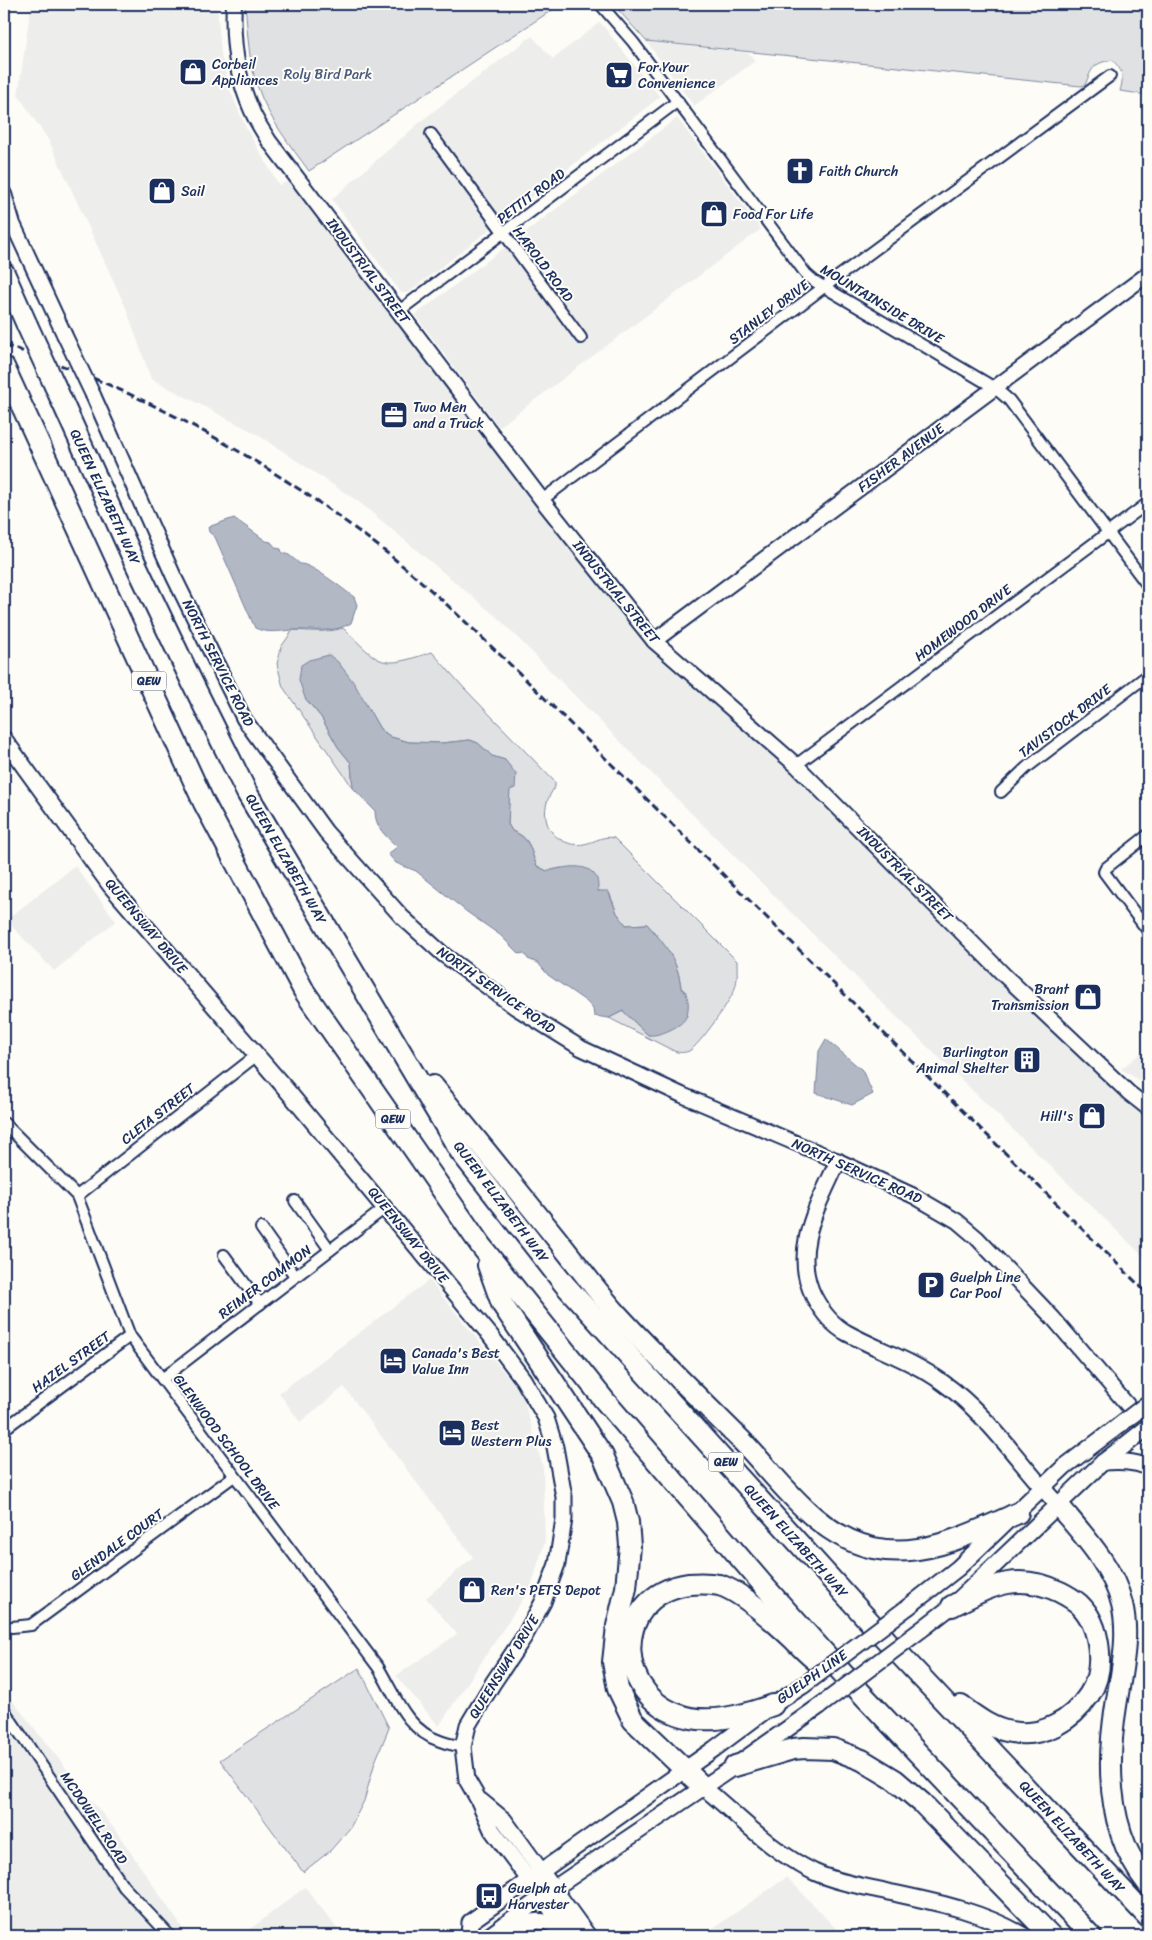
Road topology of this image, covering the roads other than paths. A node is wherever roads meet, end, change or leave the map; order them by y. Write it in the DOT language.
graph roads {
  1 [pos="234,4"];
  2 [pos="600,4"];
  3 [pos="1110,76"];
  4 [pos="678,101"];
  5 [pos="430,134"];
  6 [pos="4,194"];
  7 [pos="503,234"];
  8 [pos="4,273"];
  9 [pos="1148,274"];
  10 [pos="824,287"];
  11 [pos="399,311"];
  12 [pos="580,338"];
  13 [pos="4,367"];
  14 [pos="995,388"];
  15 [pos="542,500"];
  16 [pos="1148,503"];
  17 [pos="1108,532"];
  18 [pos="1148,586"];
  19 [pos="654,641"];
  20 [pos="1148,675"];
  21 [pos="4,739"];
  22 [pos="796,765"];
  23 [pos="1001,792"];
  24 [pos="1148,835"];
  25 [pos="1148,931"];
  26 [pos="352,970"];
  27 [pos="257,1055"];
  28 [pos="1148,1108"];
  29 [pos="4,1123"];
  30 [pos="838,1161"];
  31 [pos="77,1196"];
  32 [pos="295,1201"];
  33 [pos="385,1208"];
  34 [pos="261,1228"];
  35 [pos="481,1246"];
  36 [pos="330,1250"];
  37 [pos="224,1255"];
  38 [pos="295,1276"];
  39 [pos="260,1304"];
  40 [pos="130,1336"];
  41 [pos="162,1379"];
  42 [pos="1148,1403"];
  43 [pos="4,1427"];
  44 [pos="1148,1428"];
  45 [pos="1104,1462"];
  46 [pos="1148,1467"];
  47 [pos="234,1476"];
  48 [pos="1042,1488"];
  49 [pos="1059,1506"];
  50 [pos="1018,1513"];
  51 [pos="952,1606"];
  52 [pos="12,1627"];
  53 [pos="888,1642"];
  54 [pos="846,1677"];
  55 [pos="773,1705"];
  56 [pos="4,1710"];
  57 [pos="463,1747"];
  58 [pos="735,1766"];
  59 [pos="684,1770"];
  60 [pos="703,1787"];
  61 [pos="535,1876"];
  62 [pos="1148,1884"];
  63 [pos="547,1892"];
  64 [pos="1148,1917"];
  65 [pos="170,1936"];
  66 [pos="469,1936"];
  67 [pos="491,1936"];
  68 [pos="570,1936"];
  69 [pos="588,1936"];
  70 [pos="1024,1936"];
  71 [pos="1052,1936"];
  72 [pos="1091,1936"];
  1 -- 11 [label="street, INDUSTRIAL STREET"];
  2 -- 4 [label="street, MOUNTAINSIDE DRIVE"];
  3 -- 10 [label="street, STANLEY DRIVE"];
  4 -- 7 [label="street, PETTIT ROAD"];
  4 -- 10 [label="street, MOUNTAINSIDE DRIVE"];
  5 -- 7 [label="street, HAROLD ROAD"];
  6 -- 30 [label="street, NORTH SERVICE ROAD, bridge"];
  7 -- 11 [label="street, PETTIT ROAD"];
  7 -- 12 [label="street, HAROLD ROAD"];
  8 -- 26 [label="highway, QUEEN ELIZABETH WAY / QEW, bridge"];
  9 -- 14 [label="street, FISHER AVENUE"];
  10 -- 14 [label="street, MOUNTAINSIDE DRIVE"];
  10 -- 15 [label="street, STANLEY DRIVE"];
  11 -- 15 [label="street, INDUSTRIAL STREET"];
  13 -- 35 [label="highway, QEW"];
  14 -- 17 [label="street, MOUNTAINSIDE DRIVE"];
  14 -- 19 [label="street, FISHER AVENUE"];
  15 -- 19 [label="street, INDUSTRIAL STREET"];
  16 -- 17 [label="street, HOMEWOOD DRIVE"];
  17 -- 18 [label="street, MOUNTAINSIDE DRIVE"];
  17 -- 22 [label="street, HOMEWOOD DRIVE"];
  19 -- 22 [label="street, INDUSTRIAL STREET"];
  20 -- 23 [label="street, TAVISTOCK DRIVE"];
  21 -- 27 [label="main road, QUEENSWAY DRIVE"];
  22 -- 28 [label="street, INDUSTRIAL STREET"];
  24 -- 25 [label="street"];
  26 -- 50 [label="highway"];
  26 -- 53 [label="highway, QUEEN ELIZABETH WAY / QEW"];
  27 -- 31 [label="street, CLETA STREET"];
  27 -- 33 [label="main road, QUEENSWAY DRIVE"];
  29 -- 31 [label="street, GLENWOOD SCHOOL DRIVE"];
  30 -- 44 [label="street, NORTH SERVICE ROAD"];
  30 -- 48 [label="main road"];
  31 -- 40 [label="street, GLENWOOD SCHOOL DRIVE"];
  32 -- 36 [label="street"];
  33 -- 36 [label="street, REIMER COMMON"];
  33 -- 57 [label="main road, QUEENSWAY DRIVE"];
  34 -- 38 [label="street"];
  35 -- 54 [label="highway, QEW"];
  35 -- 59 [label="highway"];
  36 -- 38 [label="street, REIMER COMMON"];
  37 -- 39 [label="street"];
  38 -- 39 [label="street, REIMER COMMON"];
  39 -- 41 [label="street, REIMER COMMON"];
  40 -- 41 [label="street, GLENWOOD SCHOOL DRIVE"];
  40 -- 43 [label="street, HAZEL STREET"];
  41 -- 47 [label="street, GLENWOOD SCHOOL DRIVE"];
  42 -- 48 [label="main road, GUELPH LINE, bridge"];
  44 -- 45 [label="main road, GUELPH LINE, bridge"];
  45 -- 46 [label="main road"];
  45 -- 49 [label="main road, GUELPH LINE"];
  47 -- 52 [label="street, GLENDALE COURT"];
  47 -- 57 [label="street, GLENWOOD SCHOOL DRIVE"];
  48 -- 49 [label="main road"];
  48 -- 50 [label="main road, GUELPH LINE"];
  49 -- 51 [label="main road, GUELPH LINE"];
  49 -- 62 [label="highway"];
  50 -- 55 [label="main road, GUELPH LINE, bridge"];
  51 -- 53 [label="highway"];
  51 -- 58 [label="main road, GUELPH LINE, bridge"];
  53 -- 64 [label="highway, QUEEN ELIZABETH WAY / QEW"];
  54 -- 55 [label="highway"];
  54 -- 72 [label="highway, QEW"];
  55 -- 59 [label="main road, GUELPH LINE"];
  56 -- 65 [label="street, MCDOWELL ROAD"];
  57 -- 61 [label="main road, QUEENSWAY DRIVE"];
  58 -- 60 [label="main road, GUELPH LINE"];
  58 -- 71 [label="highway"];
  59 -- 60 [label="highway"];
  59 -- 61 [label="main road, GUELPH LINE"];
  60 -- 63 [label="main road, GUELPH LINE"];
  60 -- 70 [label="main road"];
  61 -- 63 [label="main road, QUEENSWAY DRIVE"];
  61 -- 66 [label="main road, GUELPH LINE"];
  63 -- 67 [label="main road, GUELPH LINE"];
  63 -- 68 [label="main road"];
  63 -- 69 [label="main road"];
  67 -- 68 [label="main road"];
}
